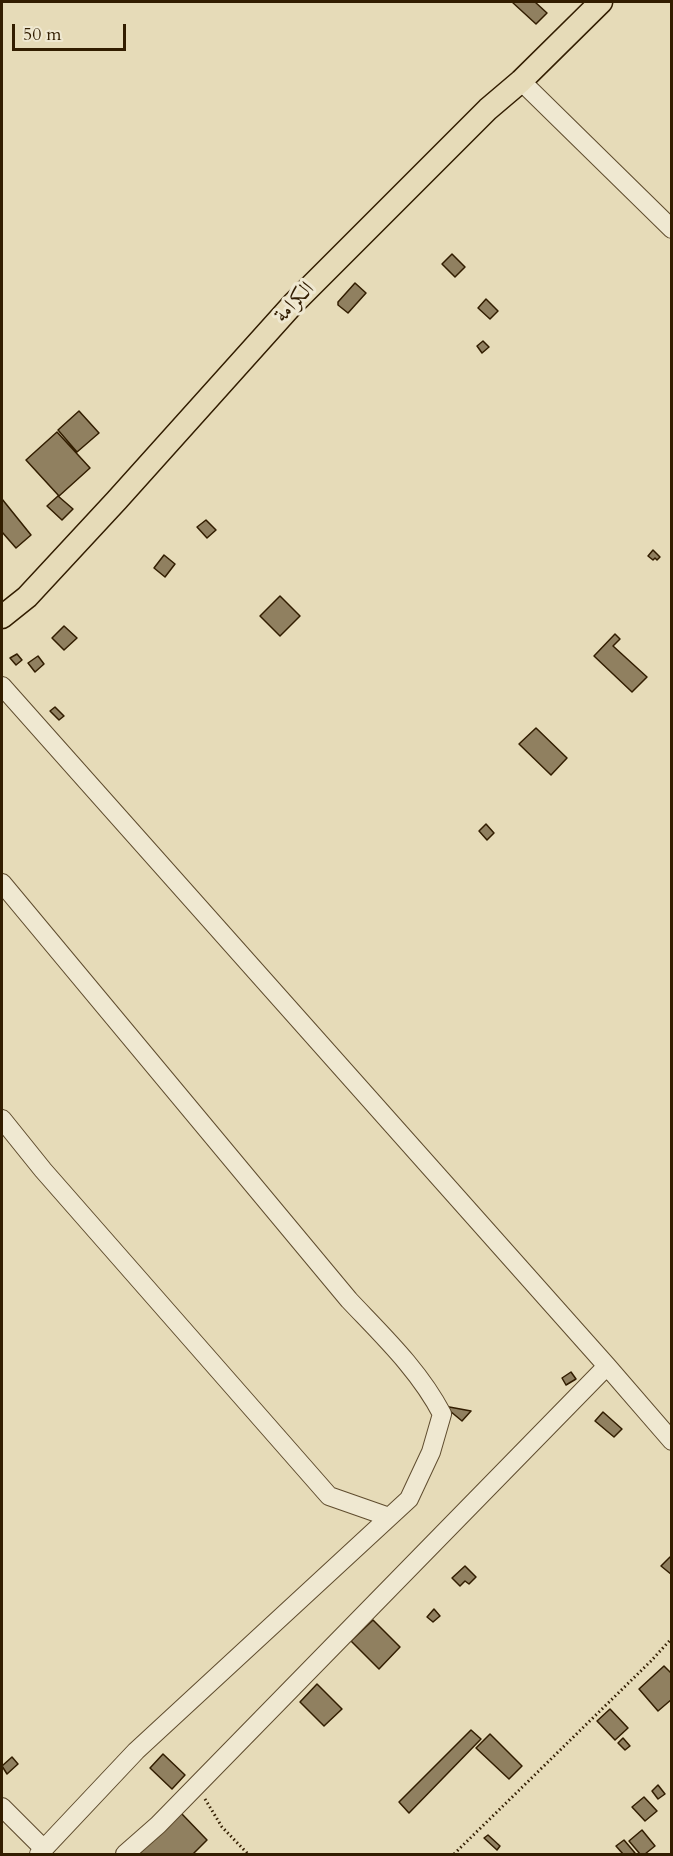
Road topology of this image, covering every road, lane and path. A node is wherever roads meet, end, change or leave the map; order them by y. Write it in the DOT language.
graph roads {
  1 [pos="601,2"];
  2 [pos="521,81"];
  3 [pos="672,230"];
  4 [pos="2,616"];
  5 [pos="2,686"];
  6 [pos="2,883"];
  7 [pos="2,1119"];
  8 [pos="607,1366"];
  9 [pos="672,1442"];
  10 [pos="389,1517"];
  11 [pos="672,1638"];
  12 [pos="200,1783"];
  13 [pos="2,1807"];
  14 [pos="41,1852"];
  15 [pos="125,1854"];
  16 [pos="248,1854"];
  17 [pos="453,1854"];
  1 -- 2 [label="main road, الكرامة"];
  2 -- 3 [label="street"];
  2 -- 4 [label="main road, الكرامة"];
  5 -- 8 [label="street"];
  6 -- 10 [label="street"];
  7 -- 10 [label="street"];
  8 -- 9 [label="street"];
  8 -- 12 [label="street"];
  10 -- 14 [label="street"];
  11 -- 17 [label="path"];
  12 -- 15 [label="street"];
  12 -- 16 [label="path"];
  13 -- 14 [label="street"];
}
